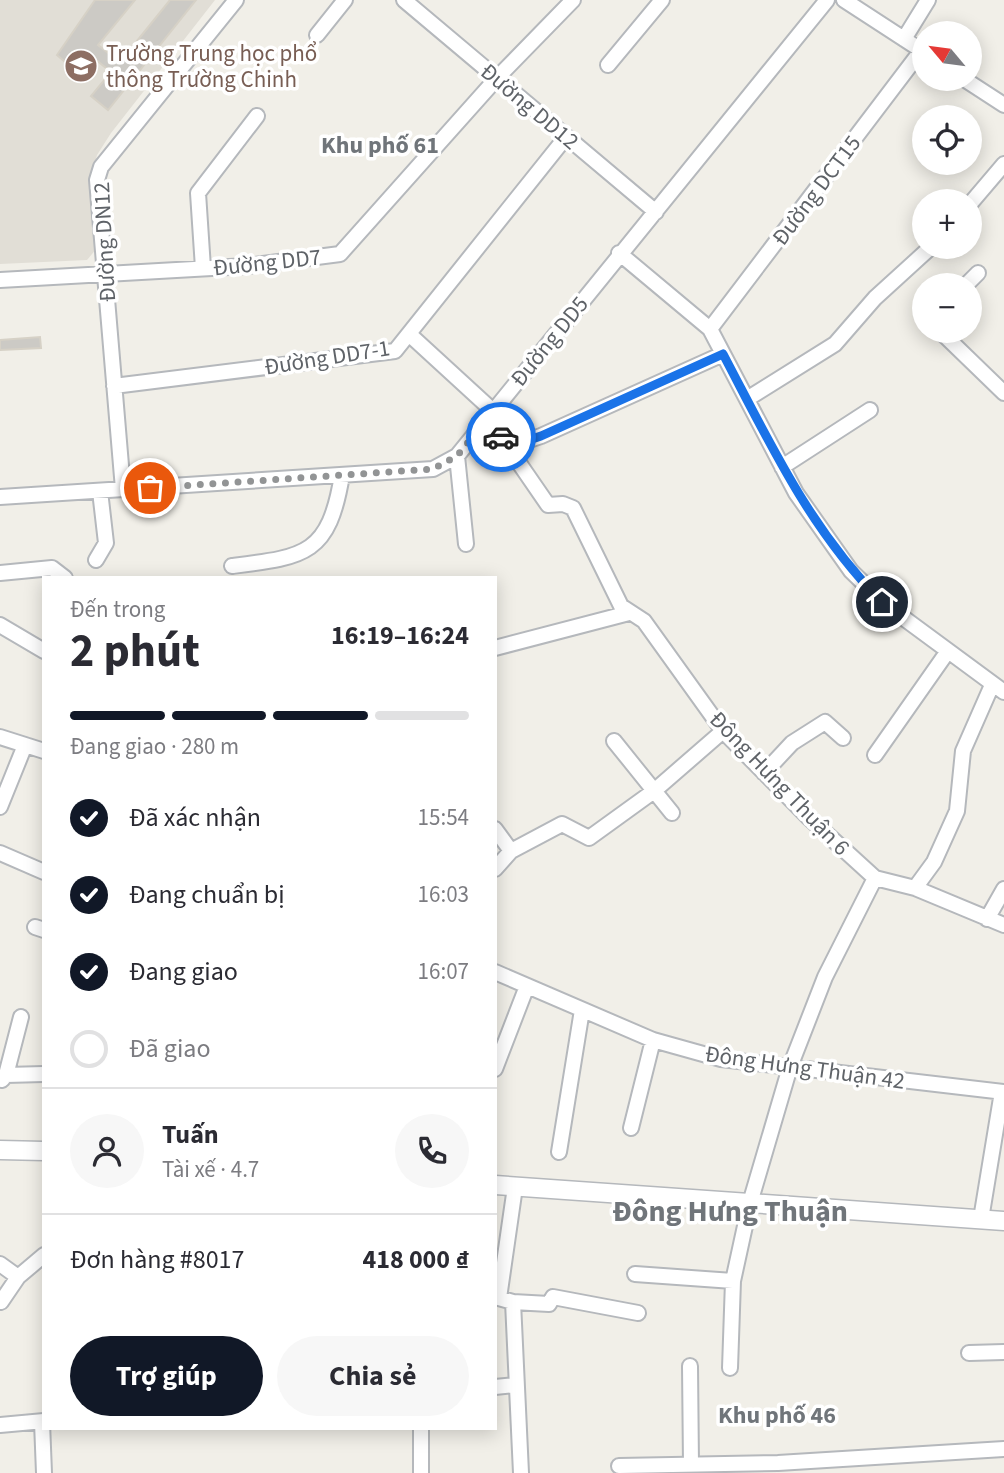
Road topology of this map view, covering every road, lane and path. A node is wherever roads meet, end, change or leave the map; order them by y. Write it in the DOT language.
graph roads {
  1 [pos="236,0"];
  2 [pos="345,0"];
  3 [pos="404,0"];
  4 [pos="573,0"];
  5 [pos="662,0"];
  6 [pos="827,0"];
  7 [pos="844,0"];
  8 [pos="928,0"];
  9 [pos="317,35"];
  10 [pos="904,39"];
  11 [pos="912,44"];
  12 [pos="608,65"];
  13 [pos="912,66"];
  14 [pos="497,78"];
  15 [pos="982,91"];
  16 [pos="1004,105"];
  17 [pos="257,116"];
  18 [pos="566,137"];
  19 [pos="1004,164"];
  20 [pos="982,191"];
  21 [pos="656,212"];
  22 [pos="619,253"];
  23 [pos="918,259"];
  24 [pos="203,268"];
  25 [pos="104,274"];
  26 [pos="0,280"];
  27 [pos="710,329"];
  28 [pos="409,334"];
  29 [pos="952,343"];
  30 [pos="723,354"];
  31 [pos="114,386"];
  32 [pos="1004,393"];
  33 [pos="747,399"];
  34 [pos="870,411"];
  35 [pos="490,415"];
  36 [pos="508,447"];
  37 [pos="457,456"];
  38 [pos="782,467"];
  39 [pos="342,475"];
  40 [pos="122,489"];
  41 [pos="100,491"];
  42 [pos="0,497"];
  43 [pos="466,544"];
  44 [pos="96,560"];
  45 [pos="232,566"];
  46 [pos="0,573"];
  47 [pos="62,576"];
  48 [pos="629,613"];
  49 [pos="0,625"];
  50 [pos="497,647"];
  51 [pos="42,650"];
  52 [pos="948,651"];
  53 [pos="998,688"];
  54 [pos="723,731"];
  55 [pos="0,737"];
  56 [pos="843,738"];
  57 [pos="614,741"];
  58 [pos="26,745"];
  59 [pos="42,750"];
  60 [pos="875,755"];
  61 [pos="764,773"];
  62 [pos="654,792"];
  63 [pos="0,807"];
  64 [pos="672,813"];
  65 [pos="497,832"];
  66 [pos="511,851"];
  67 [pos="0,853"];
  68 [pos="497,867"];
  69 [pos="42,871"];
  70 [pos="876,878"];
  71 [pos="915,888"];
  72 [pos="1004,889"];
  73 [pos="987,919"];
  74 [pos="1004,925"];
  75 [pos="497,973"];
  76 [pos="527,986"];
  77 [pos="582,1010"];
  78 [pos="21,1017"];
  79 [pos="653,1040"];
  80 [pos="497,1064"];
  81 [pos="790,1067"];
  82 [pos="42,1074"];
  83 [pos="3,1079"];
  84 [pos="1003,1092"];
  85 [pos="631,1128"];
  86 [pos="0,1150"];
  87 [pos="42,1151"];
  88 [pos="559,1152"];
  89 [pos="988,1169"];
  90 [pos="1004,1170"];
  91 [pos="497,1185"];
  92 [pos="515,1187"];
  93 [pos="750,1203"];
  94 [pos="981,1219"];
  95 [pos="1004,1221"];
  96 [pos="42,1257"];
  97 [pos="0,1264"];
  98 [pos="635,1275"];
  99 [pos="18,1277"];
  100 [pos="733,1281"];
  101 [pos="502,1299"];
  102 [pos="1,1302"];
  103 [pos="638,1313"];
  104 [pos="1004,1352"];
  105 [pos="969,1353"];
  106 [pos="690,1366"];
  107 [pos="730,1368"];
  108 [pos="515,1385"];
  109 [pos="497,1387"];
  110 [pos="42,1421"];
  111 [pos="0,1425"];
  112 [pos="43,1430"];
  113 [pos="421,1430"];
  114 [pos="1004,1449"];
  115 [pos="691,1465"];
  116 [pos="619,1466"];
  117 [pos="44,1473"];
  118 [pos="421,1473"];
  119 [pos="521,1473"];
  1 -- 25 [label="street, Đường DN12"];
  2 -- 9 [label="street"];
  3 -- 14 [label="street, Đường DD12"];
  4 -- 14 [label="street, Đường DD7"];
  5 -- 12 [label="street"];
  6 -- 21 [label="street, Đường DD5"];
  7 -- 10 [label="street"];
  8 -- 10 [label="street"];
  10 -- 11 [label="street"];
  13 -- 27 [label="street, Đường DCT15"];
  14 -- 18 [label="street, Đường DD12"];
  14 -- 24 [label="street, Đường DD7"];
  15 -- 16 [label="street"];
  17 -- 24 [label="street"];
  18 -- 21 [label="street, Đường DD12"];
  18 -- 28 [label="street, Đường DD7-1"];
  19 -- 20 [label="street"];
  21 -- 22 [label="street, Đường DD5"];
  22 -- 27 [label="street"];
  22 -- 35 [label="street, Đường DD5"];
  23 -- 33 [label="street"];
  24 -- 25 [label="street, Đường DD7"];
  25 -- 26 [label="street, Đường DD7"];
  25 -- 31 [label="street, Đường DN12"];
  27 -- 30 [label="street"];
  28 -- 31 [label="street, Đường DD7-1"];
  28 -- 35 [label="street, Đông Hưng Thuận 6"];
  29 -- 32 [label="street"];
  30 -- 33 [label="street"];
  30 -- 36 [label="street"];
  31 -- 40 [label="street, Đường DN12"];
  33 -- 38 [label="street"];
  34 -- 38 [label="street"];
  35 -- 36 [label="street, Đông Hưng Thuận 6"];
  35 -- 37 [label="street, Đường DD5"];
  36 -- 48 [label="street, Đông Hưng Thuận 6"];
  37 -- 39 [label="street, Đường DD5"];
  37 -- 43 [label="street"];
  38 -- 52 [label="street"];
  39 -- 40 [label="street, Đường DD5"];
  39 -- 45 [label="street"];
  40 -- 41 [label="street, Đường DD5"];
  41 -- 42 [label="street, Đường DD5"];
  41 -- 44 [label="street"];
  46 -- 47 [label="street"];
  48 -- 50 [label="street"];
  48 -- 54 [label="street, Đông Hưng Thuận 6"];
  49 -- 51 [label="street"];
  52 -- 53 [label="street"];
  52 -- 60 [label="street"];
  53 -- 71 [label="street"];
  54 -- 61 [label="street, Đông Hưng Thuận 6"];
  54 -- 62 [label="street"];
  55 -- 58 [label="street"];
  56 -- 61 [label="street"];
  57 -- 62 [label="street"];
  58 -- 59 [label="street"];
  58 -- 63 [label="street"];
  61 -- 70 [label="street, Đông Hưng Thuận 6"];
  62 -- 64 [label="street"];
  62 -- 66 [label="street"];
  65 -- 66 [label="street"];
  66 -- 68 [label="street"];
  67 -- 69 [label="street"];
  70 -- 71 [label="street, Đông Hưng Thuận 6"];
  70 -- 81 [label="street"];
  71 -- 73 [label="street, Đông Hưng Thuận 6"];
  72 -- 73 [label="street"];
  73 -- 74 [label="street, Đông Hưng Thuận 6"];
  75 -- 76 [label="street, Đông Hưng Thuận 42"];
  76 -- 77 [label="street, Đông Hưng Thuận 42"];
  76 -- 80 [label="street"];
  77 -- 79 [label="street, Đông Hưng Thuận 42"];
  77 -- 88 [label="street"];
  78 -- 83 [label="street"];
  79 -- 81 [label="street, Đông Hưng Thuận 42"];
  79 -- 85 [label="street"];
  81 -- 84 [label="street, Đông Hưng Thuận 42"];
  81 -- 93 [label="street"];
  82 -- 83 [label="street"];
  84 -- 89 [label="street"];
  86 -- 87 [label="street"];
  89 -- 90 [label="street"];
  89 -- 94 [label="street"];
  91 -- 92 [label="street"];
  92 -- 93 [label="street"];
  92 -- 101 [label="street"];
  93 -- 94 [label="street"];
  93 -- 100 [label="street"];
  94 -- 95 [label="street"];
  96 -- 99 [label="street"];
  97 -- 99 [label="street"];
  98 -- 100 [label="street"];
  99 -- 102 [label="street"];
  100 -- 107 [label="street"];
  101 -- 103 [label="street"];
  101 -- 108 [label="street"];
  104 -- 105 [label="street"];
  106 -- 115 [label="street"];
  108 -- 109 [label="street"];
  108 -- 119 [label="street"];
  110 -- 111 [label="street"];
  112 -- 117 [label="street"];
  113 -- 118 [label="street"];
  114 -- 115 [label="street"];
  115 -- 116 [label="street"];
}
